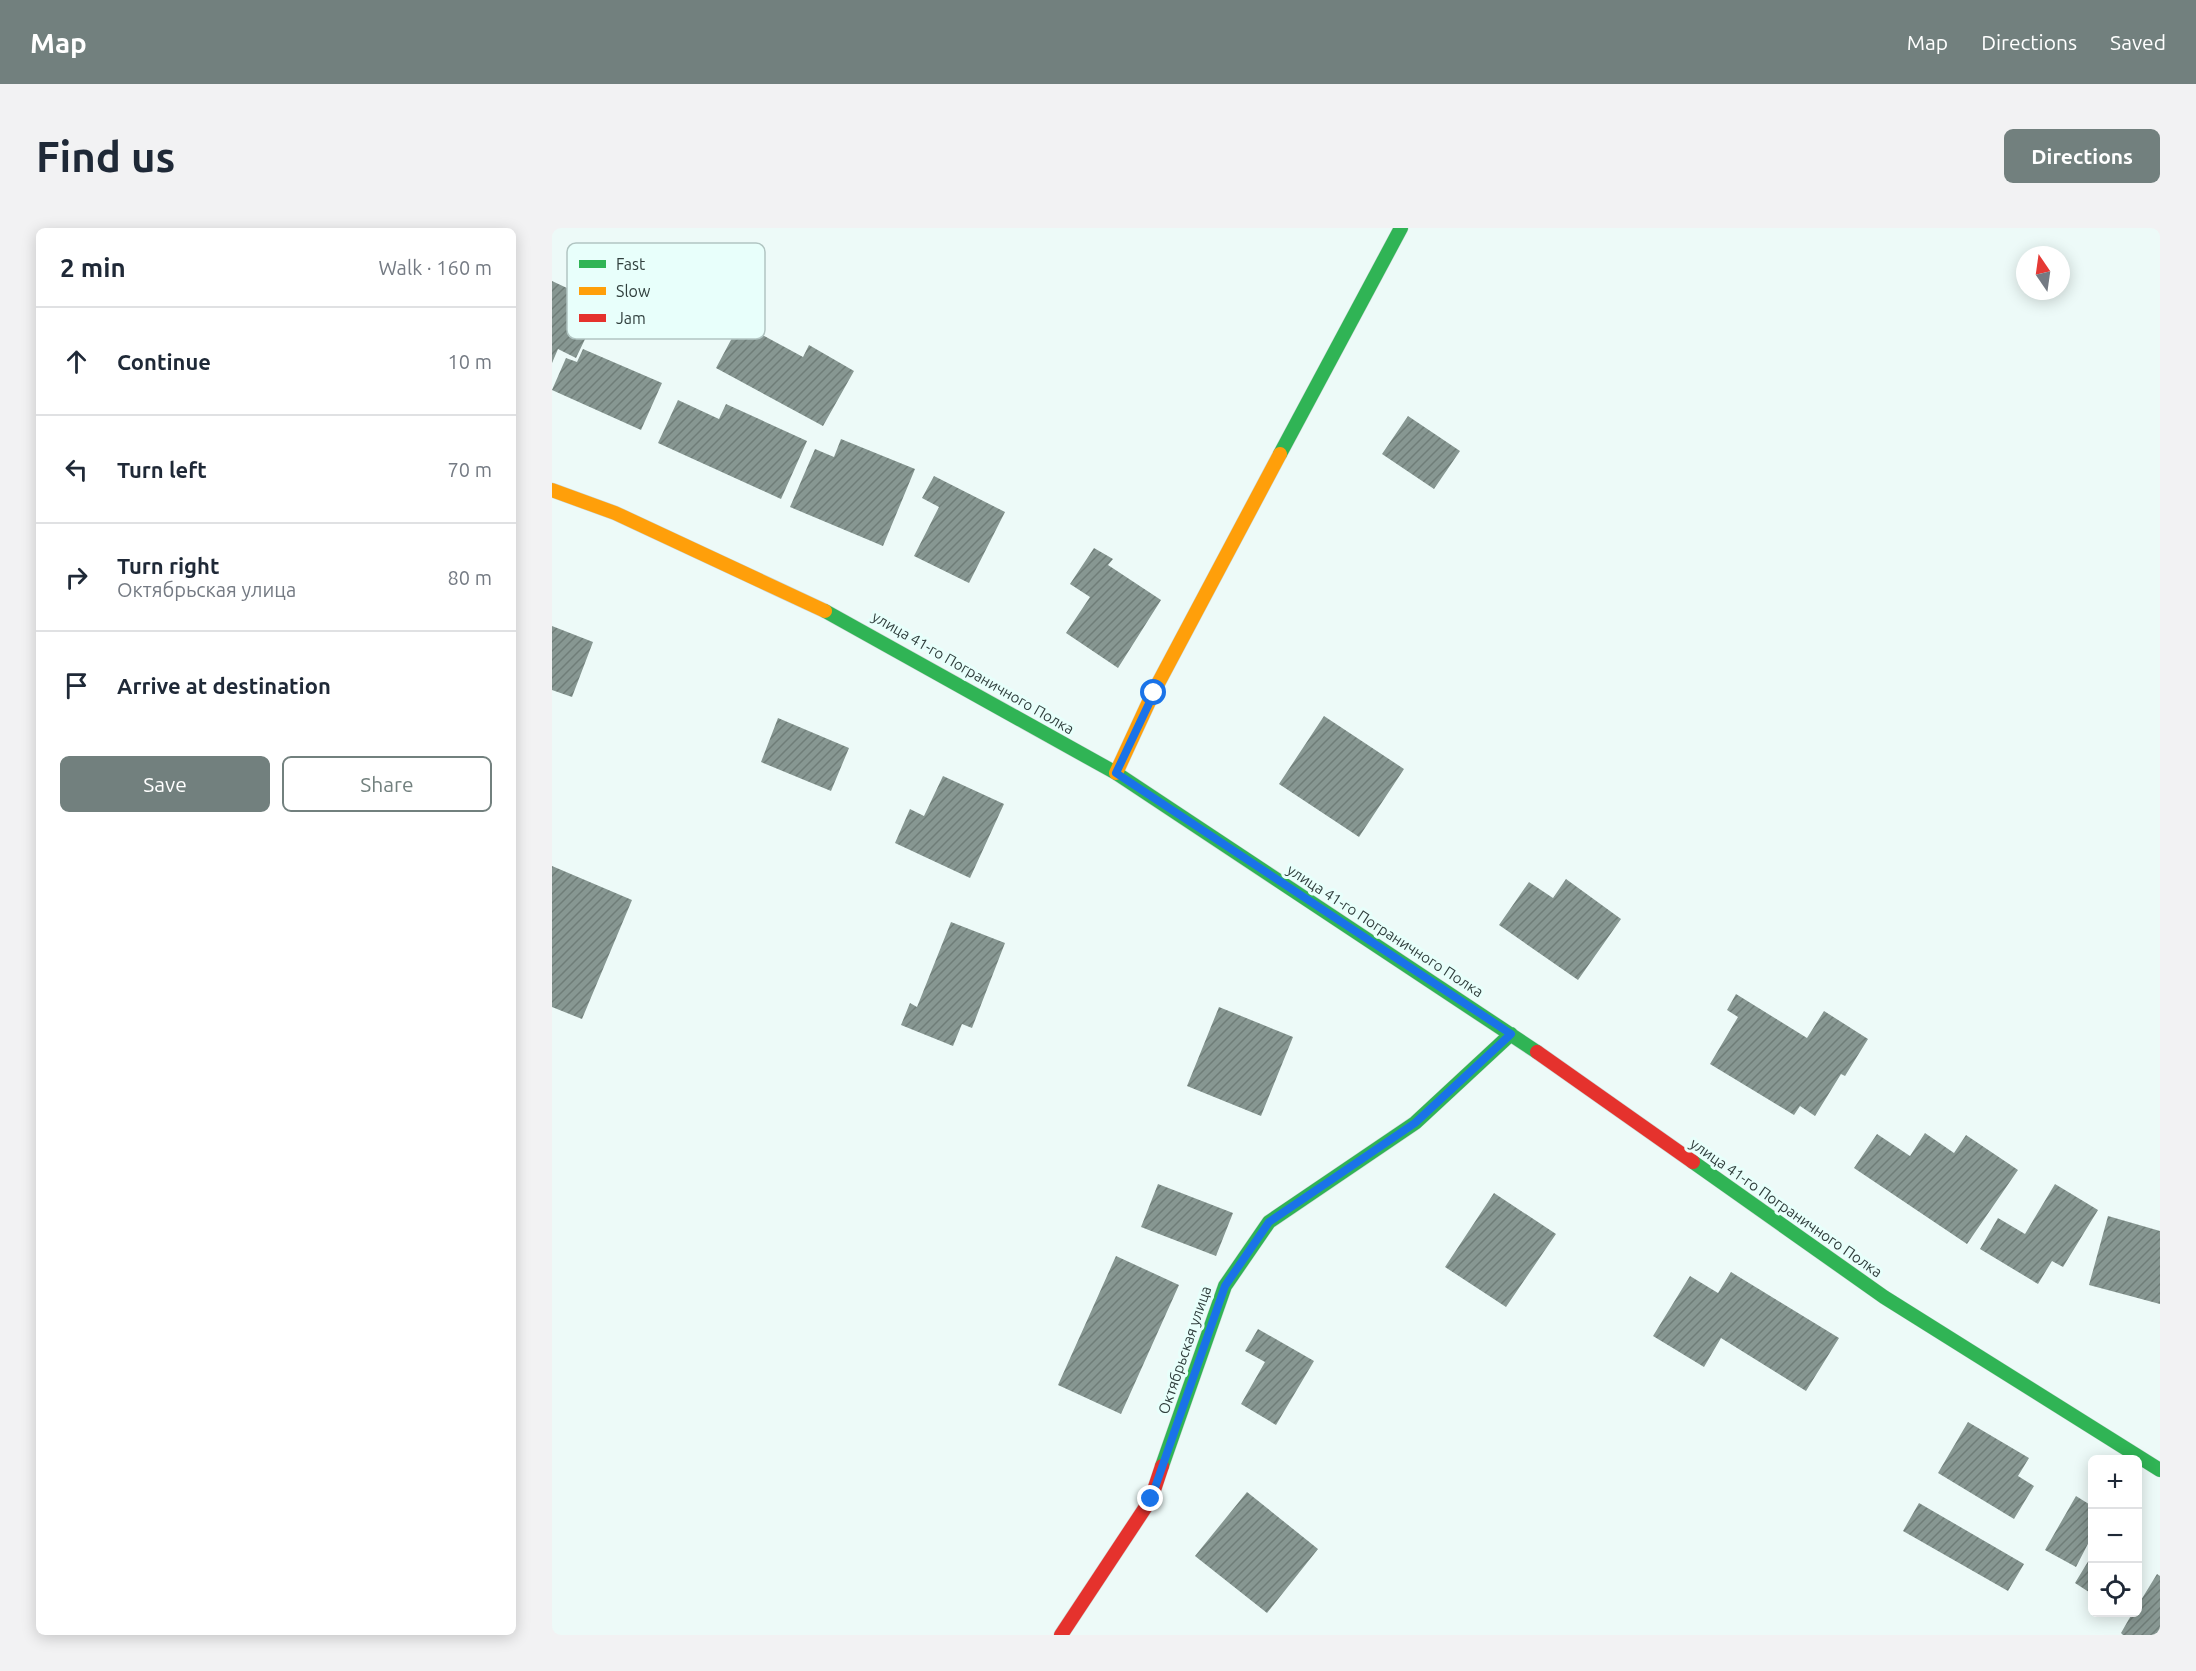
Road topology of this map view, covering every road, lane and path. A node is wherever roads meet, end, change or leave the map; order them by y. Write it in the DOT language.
graph roads {
  1 [pos="1401,228"];
  2 [pos="552,490"];
  3 [pos="1116,773"];
  4 [pos="1511,1034"];
  5 [pos="2160,1470"];
  6 [pos="1061,1635"];
  1 -- 3 [label="street"];
  2 -- 3 [label="street, улица 41-го Пограничного Полка"];
  3 -- 4 [label="street, улица 41-го Пограничного Полка"];
  4 -- 5 [label="street, улица 41-го Пограничного Полка"];
  4 -- 6 [label="street, Октябрьская улица"];
}
